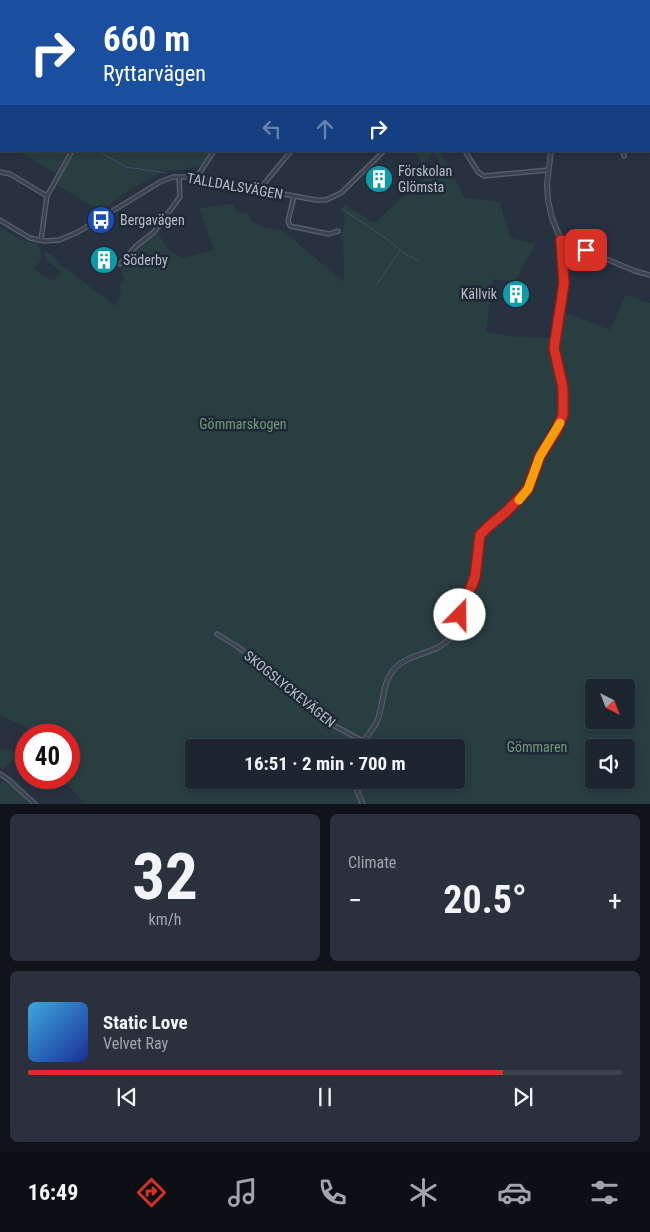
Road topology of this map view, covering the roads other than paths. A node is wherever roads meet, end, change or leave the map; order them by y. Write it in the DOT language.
graph roads {
  1 [pos="71,152"];
  2 [pos="213,152"];
  3 [pos="290,152"];
  4 [pos="383,152"];
  5 [pos="466,152"];
  6 [pos="551,152"];
  7 [pos="623,152"];
  8 [pos="624,156"];
  9 [pos="548,170"];
  10 [pos="0,172"];
  11 [pos="179,176"];
  12 [pos="196,178"];
  13 [pos="259,190"];
  14 [pos="47,196"];
  15 [pos="294,196"];
  16 [pos="0,220"];
  17 [pos="338,231"];
  18 [pos="42,240"];
  19 [pos="561,240"];
  20 [pos="120,264"];
  21 [pos="650,275"];
  22 [pos="217,634"];
  23 [pos="359,739"];
  24 [pos="364,739"];
  25 [pos="0,774"];
  26 [pos="357,789"];
  27 [pos="36,804"];
  28 [pos="363,804"];
  1 -- 14 [label="street"];
  2 -- 12 [label="street"];
  3 -- 13 [label="street"];
  4 -- 15 [label="street, TALLDALSVÄGEN"];
  5 -- 9 [label="street"];
  6 -- 9 [label="street"];
  7 -- 8 [label="street"];
  9 -- 19 [label="street"];
  10 -- 14 [label="street"];
  11 -- 12 [label="street, TALLDALSVÄGEN"];
  11 -- 18 [label="street, TALLDALSVÄGEN"];
  11 -- 20 [label="street"];
  12 -- 13 [label="street, TALLDALSVÄGEN"];
  13 -- 15 [label="street, TALLDALSVÄGEN"];
  14 -- 18 [label="street"];
  15 -- 17 [label="street"];
  16 -- 18 [label="street, TALLDALSVÄGEN"];
  19 -- 21 [label="street"];
  19 -- 24 [label="street"];
  22 -- 23 [label="street, SKOGSLYCKEVÄGEN"];
  25 -- 27 [label="street"];
  26 -- 28 [label="street"];
}
